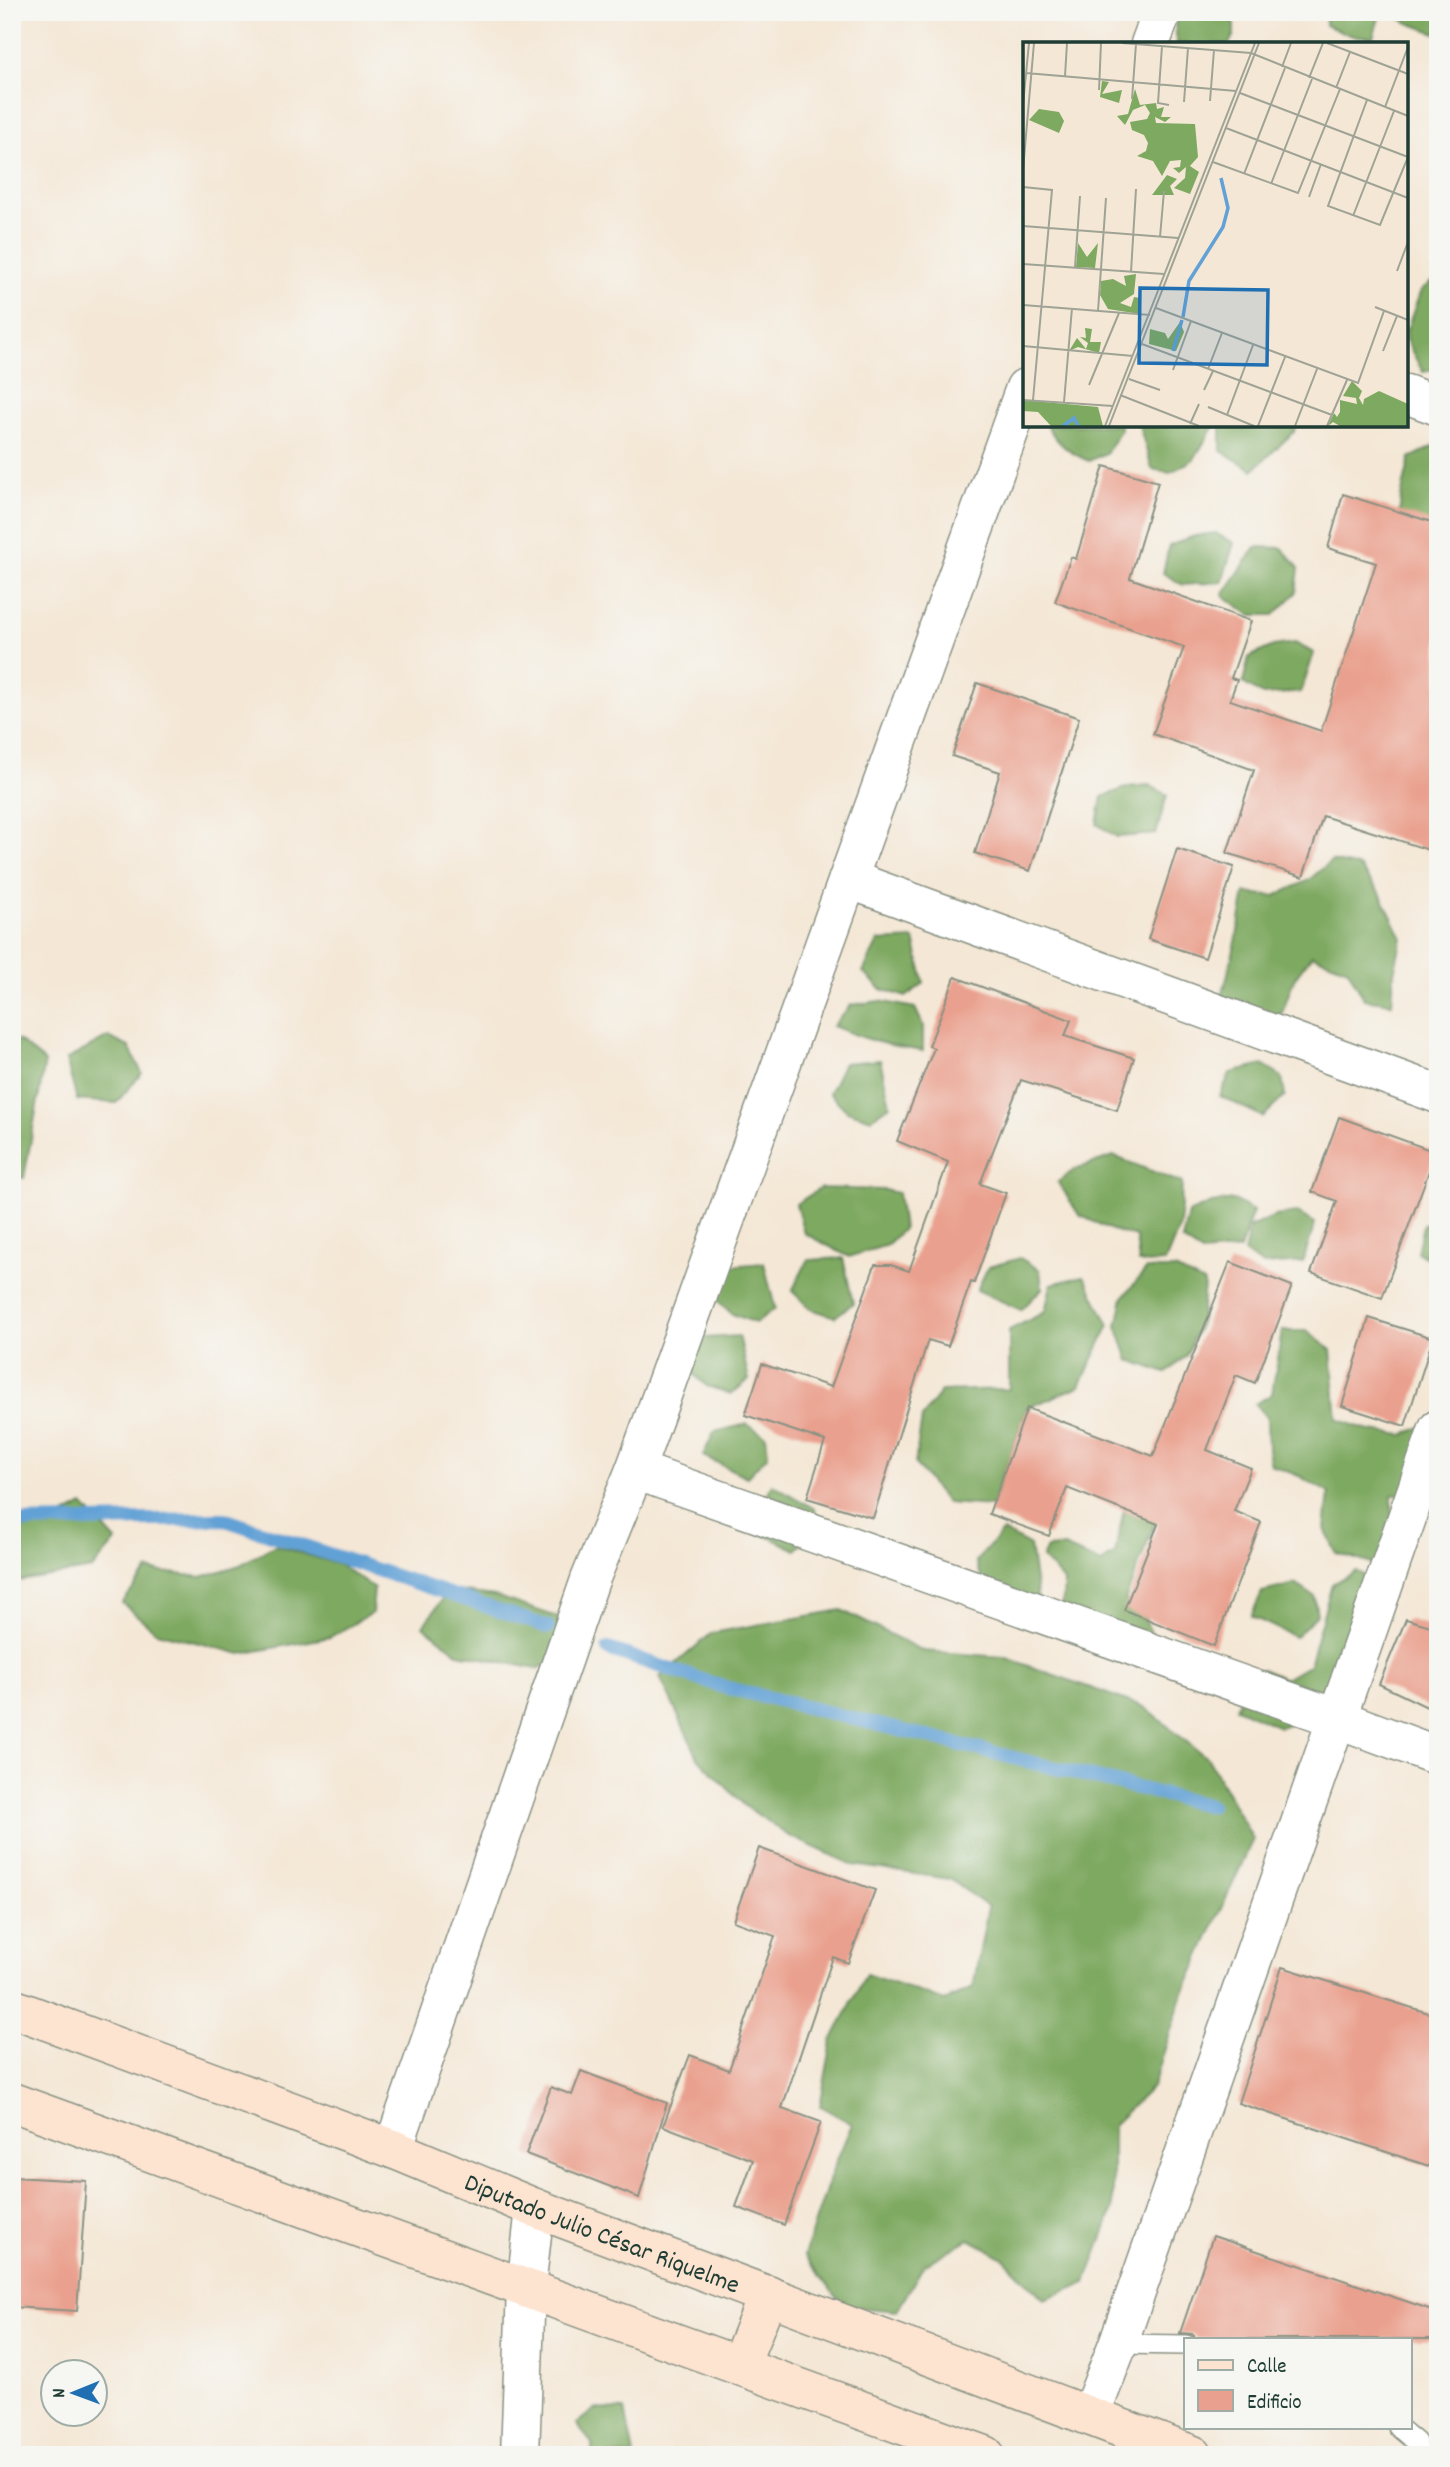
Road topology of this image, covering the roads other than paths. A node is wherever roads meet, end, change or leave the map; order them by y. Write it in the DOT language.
graph roads {
  1 [pos="1162,12"];
  2 [pos="1151,42"];
  3 [pos="1023,394"];
  4 [pos="1408,395"];
  5 [pos="1438,406"];
  6 [pos="848,879"];
  7 [pos="1438,1094"];
  8 [pos="1438,1429"];
  9 [pos="635,1470"];
  10 [pos="1336,1718"];
  11 [pos="1438,1756"];
  12 [pos="12,2008"];
  13 [pos="12,2102"];
  14 [pos="393,2149"];
  15 [pos="535,2208"];
  16 [pos="526,2288"];
  17 [pos="768,2295"];
  18 [pos="1118,2344"];
  19 [pos="1184,2345"];
  20 [pos="740,2364"];
  21 [pos="1090,2416"];
  22 [pos="1399,2428"];
  23 [pos="520,2455"];
  24 [pos="985,2455"];
  25 [pos="1194,2455"];
  26 [pos="1420,2455"];
  1 -- 2 [label="street"];
  3 -- 6 [label="street"];
  4 -- 5 [label="street"];
  6 -- 7 [label="street"];
  6 -- 9 [label="street"];
  8 -- 10 [label="street"];
  9 -- 10 [label="street"];
  9 -- 14 [label="street"];
  10 -- 11 [label="street"];
  10 -- 18 [label="street"];
  12 -- 14 [label="street, Diputado Julio César Riquelme"];
  13 -- 16 [label="street"];
  14 -- 15 [label="street, Diputado Julio César Riquelme"];
  15 -- 16 [label="street"];
  15 -- 17 [label="street, Diputado Julio César Riquelme"];
  16 -- 20 [label="street"];
  16 -- 23 [label="street"];
  17 -- 20 [label="street"];
  17 -- 21 [label="street, Diputado Julio César Riquelme"];
  18 -- 19 [label="lane"];
  18 -- 21 [label="street"];
  20 -- 24 [label="street"];
  21 -- 25 [label="street, Diputado Julio César Riquelme"];
  22 -- 26 [label="lane"];
}
